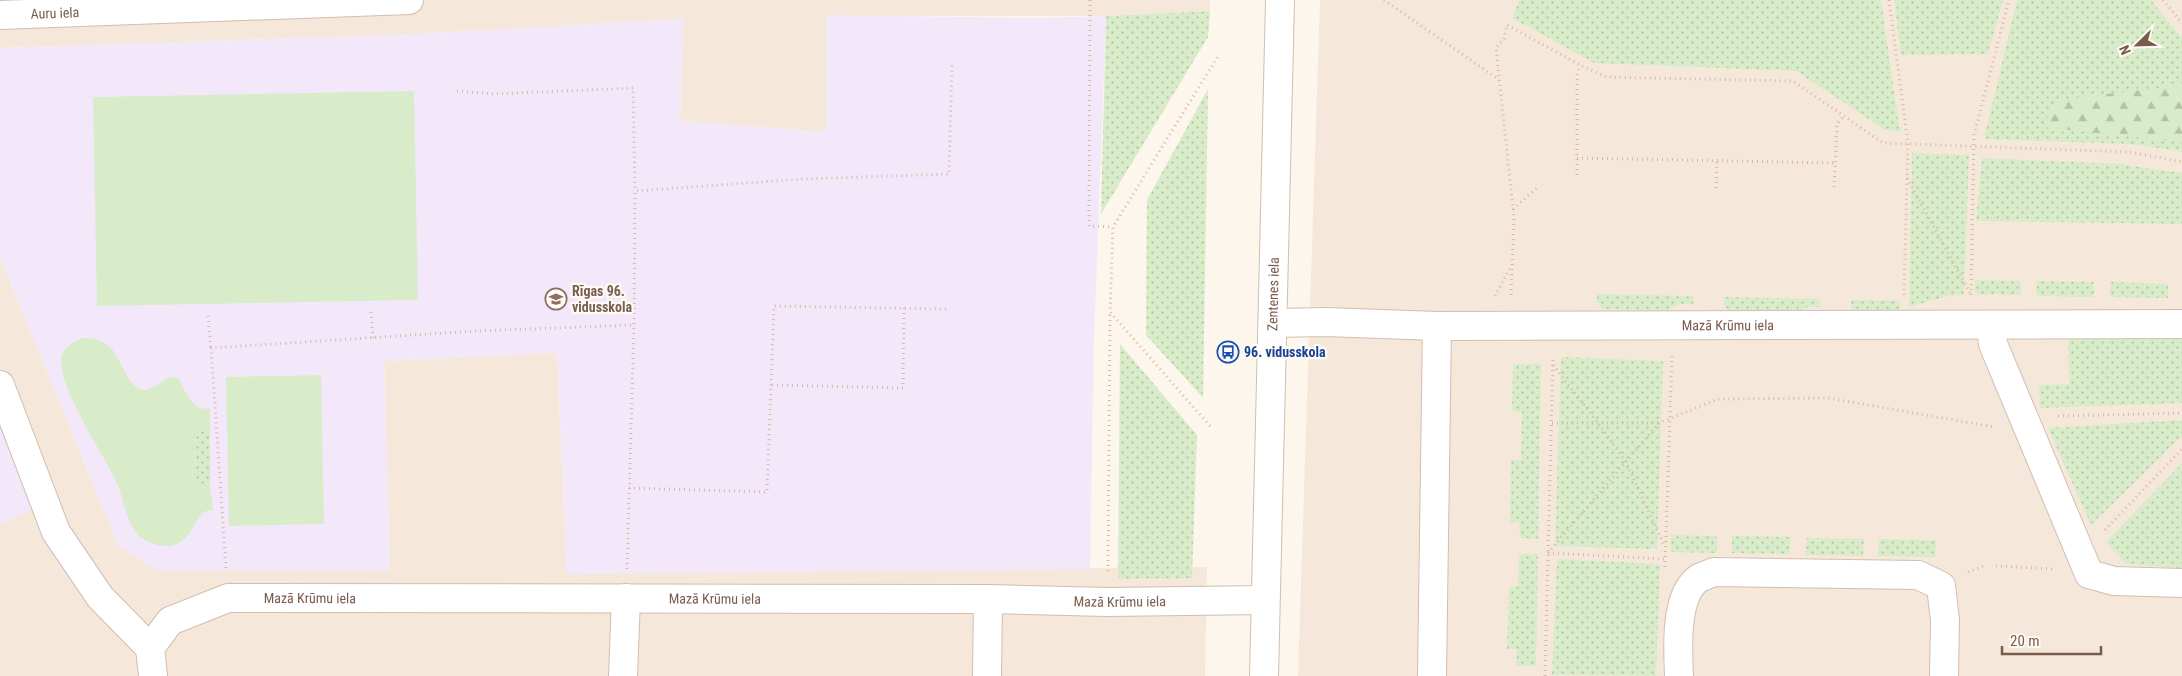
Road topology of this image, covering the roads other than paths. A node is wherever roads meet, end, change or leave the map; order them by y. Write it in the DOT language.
graph roads {
  1 [pos="409,0"];
  2 [pos="1280,0"];
  3 [pos="0,15"];
  4 [pos="1273,323"];
  5 [pos="2182,324"];
  6 [pos="1980,325"];
  7 [pos="1438,326"];
  8 [pos="0,385"];
  9 [pos="2182,583"];
  10 [pos="626,598"];
  11 [pos="988,599"];
  12 [pos="1265,600"];
  13 [pos="150,648"];
  14 [pos="153,676"];
  15 [pos="623,676"];
  16 [pos="987,676"];
  17 [pos="1264,676"];
  18 [pos="1432,676"];
  19 [pos="1678,676"];
  20 [pos="1944,676"];
  1 -- 3 [label="street, Auru iela"];
  2 -- 4 [label="street, Zentenes iela"];
  4 -- 7 [label="street, Mazā Krūmu iela"];
  4 -- 12 [label="street, Zentenes iela"];
  5 -- 6 [label="street, Mazā Krūmu iela"];
  6 -- 7 [label="street, Mazā Krūmu iela"];
  6 -- 9 [label="street"];
  7 -- 18 [label="street"];
  8 -- 13 [label="street"];
  10 -- 11 [label="street, Mazā Krūmu iela"];
  10 -- 13 [label="street, Mazā Krūmu iela"];
  10 -- 15 [label="street"];
  11 -- 12 [label="street, Mazā Krūmu iela"];
  11 -- 16 [label="street"];
  12 -- 17 [label="street, Zentenes iela"];
  13 -- 14 [label="street"];
  19 -- 20 [label="street"];
}
